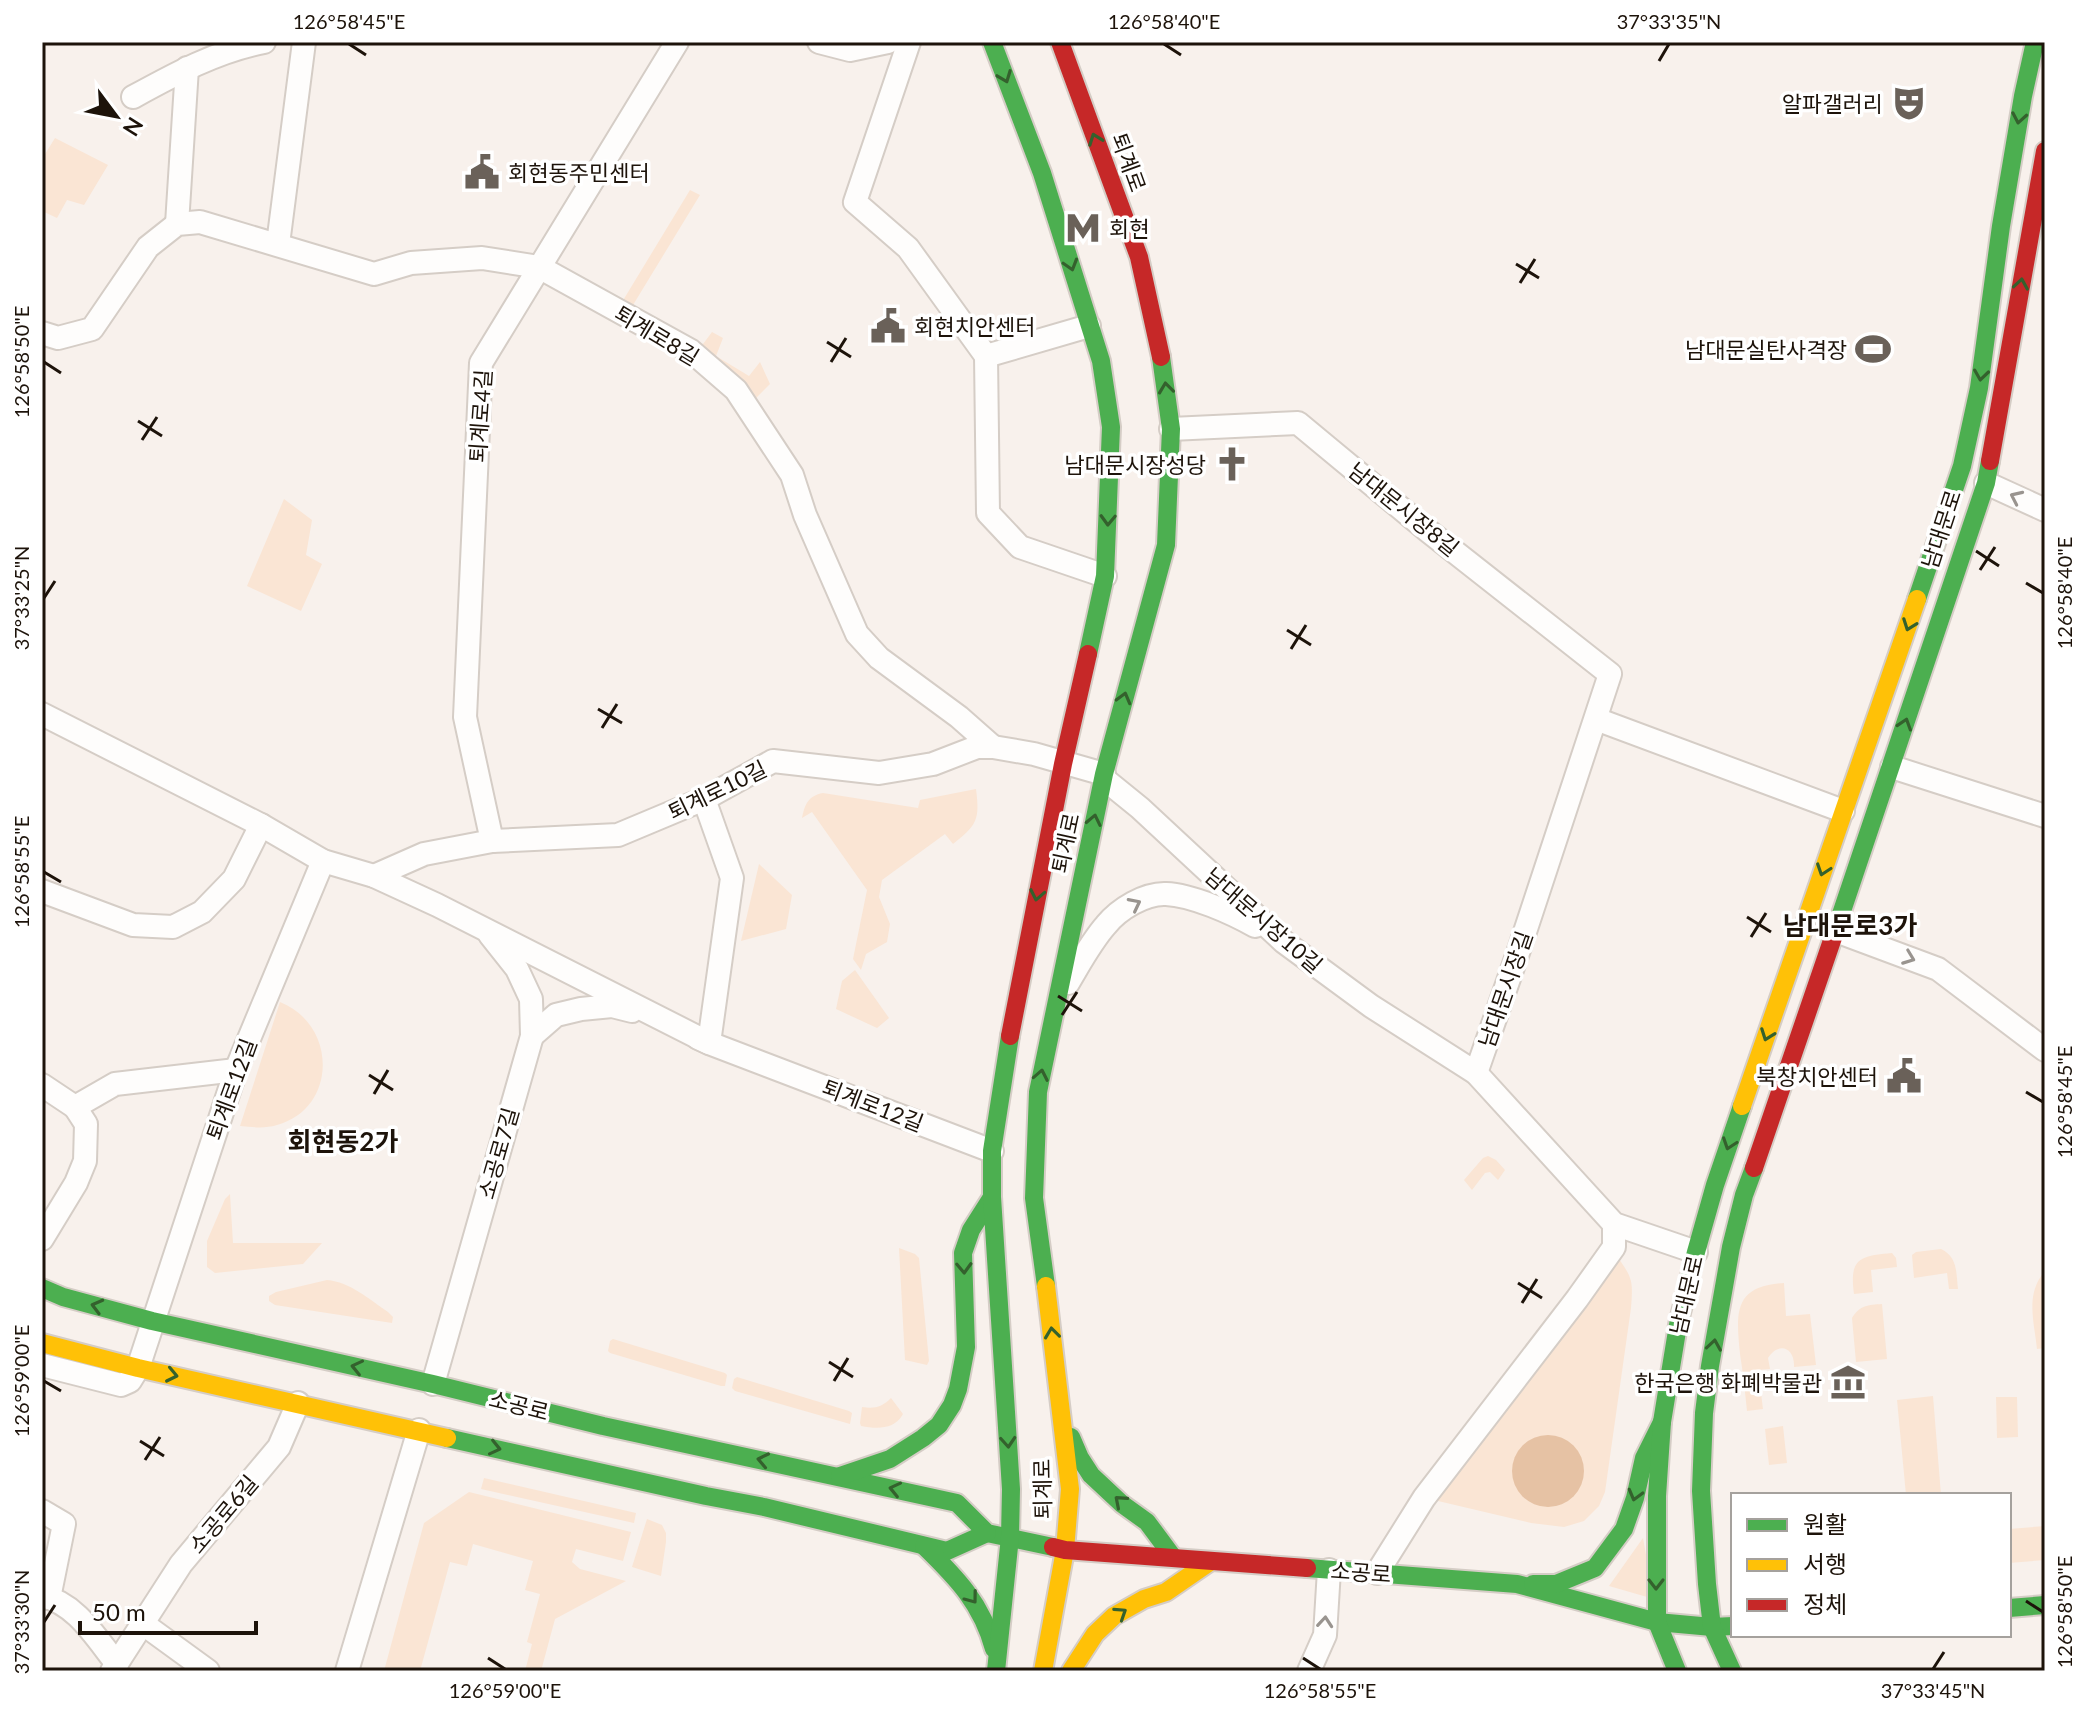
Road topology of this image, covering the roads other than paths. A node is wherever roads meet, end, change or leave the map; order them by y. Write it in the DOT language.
graph roads {
  1 [pos="264,42"];
  2 [pos="304,42"];
  3 [pos="677,42"];
  4 [pos="819,42"];
  5 [pos="888,42"];
  6 [pos="909,42"];
  7 [pos="992,42"];
  8 [pos="1060,42"];
  9 [pos="2035,42"];
  10 [pos="187,68"];
  11 [pos="133,97"];
  12 [pos="2045,151"];
  13 [pos="177,224"];
  14 [pos="278,244"];
  15 [pos="539,267"];
  16 [pos="1089,326"];
  17 [pos="42,333"];
  18 [pos="986,356"];
  19 [pos="1171,429"];
  20 [pos="1986,483"];
  21 [pos="2045,510"];
  22 [pos="1105,576"];
  23 [pos="1610,674"];
  24 [pos="42,714"];
  25 [pos="1596,719"];
  26 [pos="993,747"];
  27 [pos="1063,764"];
  28 [pos="1892,767"];
  29 [pos="1104,776"];
  30 [pos="704,799"];
  31 [pos="1843,811"];
  32 [pos="2045,816"];
  33 [pos="261,825"];
  34 [pos="492,841"];
  35 [pos="323,861"];
  36 [pos="374,876"];
  37 [pos="42,891"];
  38 [pos="487,931"];
  39 [pos="1836,931"];
  40 [pos="1284,942"];
  41 [pos="1055,1007"];
  42 [pos="532,1036"];
  43 [pos="709,1043"];
  44 [pos="2045,1050"];
  45 [pos="236,1070"];
  46 [pos="1476,1073"];
  47 [pos="42,1085"];
  48 [pos="75,1107"];
  49 [pos="992,1151"];
  50 [pos="992,1197"];
  51 [pos="1614,1224"];
  52 [pos="42,1239"];
  53 [pos="1696,1252"];
  54 [pos="42,1288"];
  55 [pos="999,1308"];
  56 [pos="152,1321"];
  57 [pos="42,1343"];
  58 [pos="42,1365"];
  59 [pos="138,1368"];
  60 [pos="433,1384"];
  61 [pos="1060,1395"];
  62 [pos="298,1403"];
  63 [pos="1021,1410"];
  64 [pos="1040,1416"];
  65 [pos="1662,1422"];
  66 [pos="419,1430"];
  67 [pos="840,1476"];
  68 [pos="868,1509"];
  69 [pos="42,1511"];
  70 [pos="843,1525"];
  71 [pos="987,1533"];
  72 [pos="1010,1537"];
  73 [pos="924,1546"];
  74 [pos="1065,1550"];
  75 [pos="1173,1557"];
  76 [pos="1211,1561"];
  77 [pos="1329,1570"];
  78 [pos="1377,1573"];
  79 [pos="1517,1584"];
  80 [pos="46,1597"];
  81 [pos="2045,1605"];
  82 [pos="2011,1608"];
  83 [pos="1657,1622"];
  84 [pos="142,1623"];
  85 [pos="1731,1626"];
  86 [pos="1712,1627"];
  87 [pos="114,1667"];
  88 [pos="996,1667"];
  89 [pos="1676,1670"];
  90 [pos="208,1671"];
  91 [pos="347,1671"];
  92 [pos="1043,1671"];
  93 [pos="1071,1671"];
  94 [pos="1309,1671"];
  95 [pos="1732,1671"];
  1 -- 10 [label="street"];
  2 -- 14 [label="street"];
  3 -- 15 [label="street, 퇴계로4길"];
  4 -- 5 [label="street"];
  6 -- 18 [label="street"];
  7 -- 16 [label="main road, 퇴계로, one-way"];
  19 -- 8 [label="main road, 퇴계로, one-way"];
  9 -- 31 [label="main road, 남대문로, one-way"];
  10 -- 11 [label="street"];
  10 -- 13 [label="street"];
  20 -- 12 [label="main road, 남대문로, one-way"];
  13 -- 14 [label="street, 퇴계로8길"];
  13 -- 17 [label="street"];
  14 -- 15 [label="street, 퇴계로8길"];
  15 -- 26 [label="street, 퇴계로8길"];
  15 -- 34 [label="street, 퇴계로4길"];
  16 -- 18 [label="street"];
  16 -- 22 [label="main road, 퇴계로, one-way"];
  18 -- 22 [label="street"];
  19 -- 23 [label="street, 남대문시장8길"];
  29 -- 19 [label="main road, 퇴계로, one-way"];
  21 -- 20 [label="street, one-way"];
  28 -- 20 [label="main road, 남대문로, one-way"];
  22 -- 27 [label="main road, 퇴계로"];
  23 -- 25 [label="street, 남대문시장길"];
  24 -- 33 [label="street, 퇴계로12길"];
  25 -- 31 [label="street"];
  25 -- 46 [label="street, 남대문시장길"];
  26 -- 27 [label="street, 퇴계로10길"];
  26 -- 30 [label="street, 퇴계로10길"];
  27 -- 29 [label="street, 퇴계로10길"];
  27 -- 49 [label="main road, 퇴계로, one-way"];
  28 -- 32 [label="street"];
  28 -- 39 [label="main road, 남대문로"];
  29 -- 40 [label="street, 남대문시장10길"];
  41 -- 29 [label="main road, 퇴계로, one-way"];
  30 -- 34 [label="street, 퇴계로10길"];
  30 -- 43 [label="street"];
  31 -- 53 [label="main road, 남대문로, one-way"];
  33 -- 35 [label="street, 퇴계로12길"];
  33 -- 37 [label="street"];
  34 -- 36 [label="street, 퇴계로10길"];
  35 -- 36 [label="street, 퇴계로12길"];
  35 -- 45 [label="street, 퇴계로12길"];
  36 -- 38 [label="street, 퇴계로12길"];
  38 -- 42 [label="street, 소공로7길"];
  38 -- 43 [label="street, 퇴계로12길"];
  39 -- 44 [label="street, one-way"];
  86 -- 39 [label="main road, 남대문로, one-way"];
  41 -- 40 [label="street, one-way"];
  40 -- 46 [label="street, 남대문시장10길"];
  61 -- 41 [label="main road, 퇴계로, one-way"];
  42 -- 43 [label="street, 퇴계로12길"];
  42 -- 60 [label="street, 소공로7길"];
  43 -- 49 [label="street, 퇴계로12길"];
  45 -- 48 [label="street"];
  45 -- 56 [label="street, 퇴계로12길"];
  46 -- 51 [label="street, 남대문시장길"];
  47 -- 48 [label="street"];
  48 -- 52 [label="street"];
  49 -- 50 [label="main road, 퇴계로"];
  50 -- 55 [label="main road, 퇴계로"];
  50 -- 67 [label="main road, one-way"];
  51 -- 53 [label="street, 남대문시장길"];
  51 -- 78 [label="street"];
  53 -- 65 [label="main road, 남대문로"];
  56 -- 54 [label="main road, 소공로, one-way"];
  55 -- 63 [label="main road"];
  55 -- 72 [label="main road, 퇴계로, one-way"];
  56 -- 59 [label="street, 퇴계로12길"];
  60 -- 56 [label="main road, 소공로, one-way"];
  57 -- 59 [label="main road"];
  58 -- 59 [label="street"];
  59 -- 62 [label="main road, one-way"];
  67 -- 60 [label="main road, 소공로, one-way"];
  61 -- 64 [label="main road"];
  61 -- 74 [label="main road, 퇴계로"];
  75 -- 61 [label="main road, one-way"];
  62 -- 66 [label="main road"];
  62 -- 84 [label="street, 소공로6길"];
  65 -- 79 [label="main road, one-way"];
  65 -- 83 [label="main road, 남대문로, one-way"];
  66 -- 70 [label="main road, one-way"];
  66 -- 91 [label="street"];
  71 -- 67 [label="main road, 소공로, one-way"];
  68 -- 70 [label="main road"];
  69 -- 80 [label="street"];
  70 -- 73 [label="main road"];
  71 -- 72 [label="main road, 소공로"];
  71 -- 73 [label="main road"];
  72 -- 74 [label="main road, 소공로"];
  72 -- 88 [label="main road, 퇴계로"];
  73 -- 88 [label="main road, one-way"];
  74 -- 75 [label="main road, 소공로"];
  74 -- 92 [label="main road, 퇴계로"];
  75 -- 76 [label="main road, 소공로"];
  76 -- 77 [label="main road, 소공로"];
  93 -- 76 [label="main road, one-way"];
  77 -- 78 [label="main road, 소공로"];
  94 -- 77 [label="street, one-way"];
  78 -- 79 [label="main road, 소공로"];
  79 -- 83 [label="main road, 소공로"];
  80 -- 87 [label="street, 소공로6길"];
  81 -- 82 [label="main road"];
  83 -- 86 [label="main road, 소공로"];
  83 -- 89 [label="main road, 남대문로"];
  84 -- 87 [label="street, 소공로6길"];
  84 -- 90 [label="street"];
  85 -- 86 [label="main road, 소공로"];
  86 -- 95 [label="main road, 남대문로"];
}
